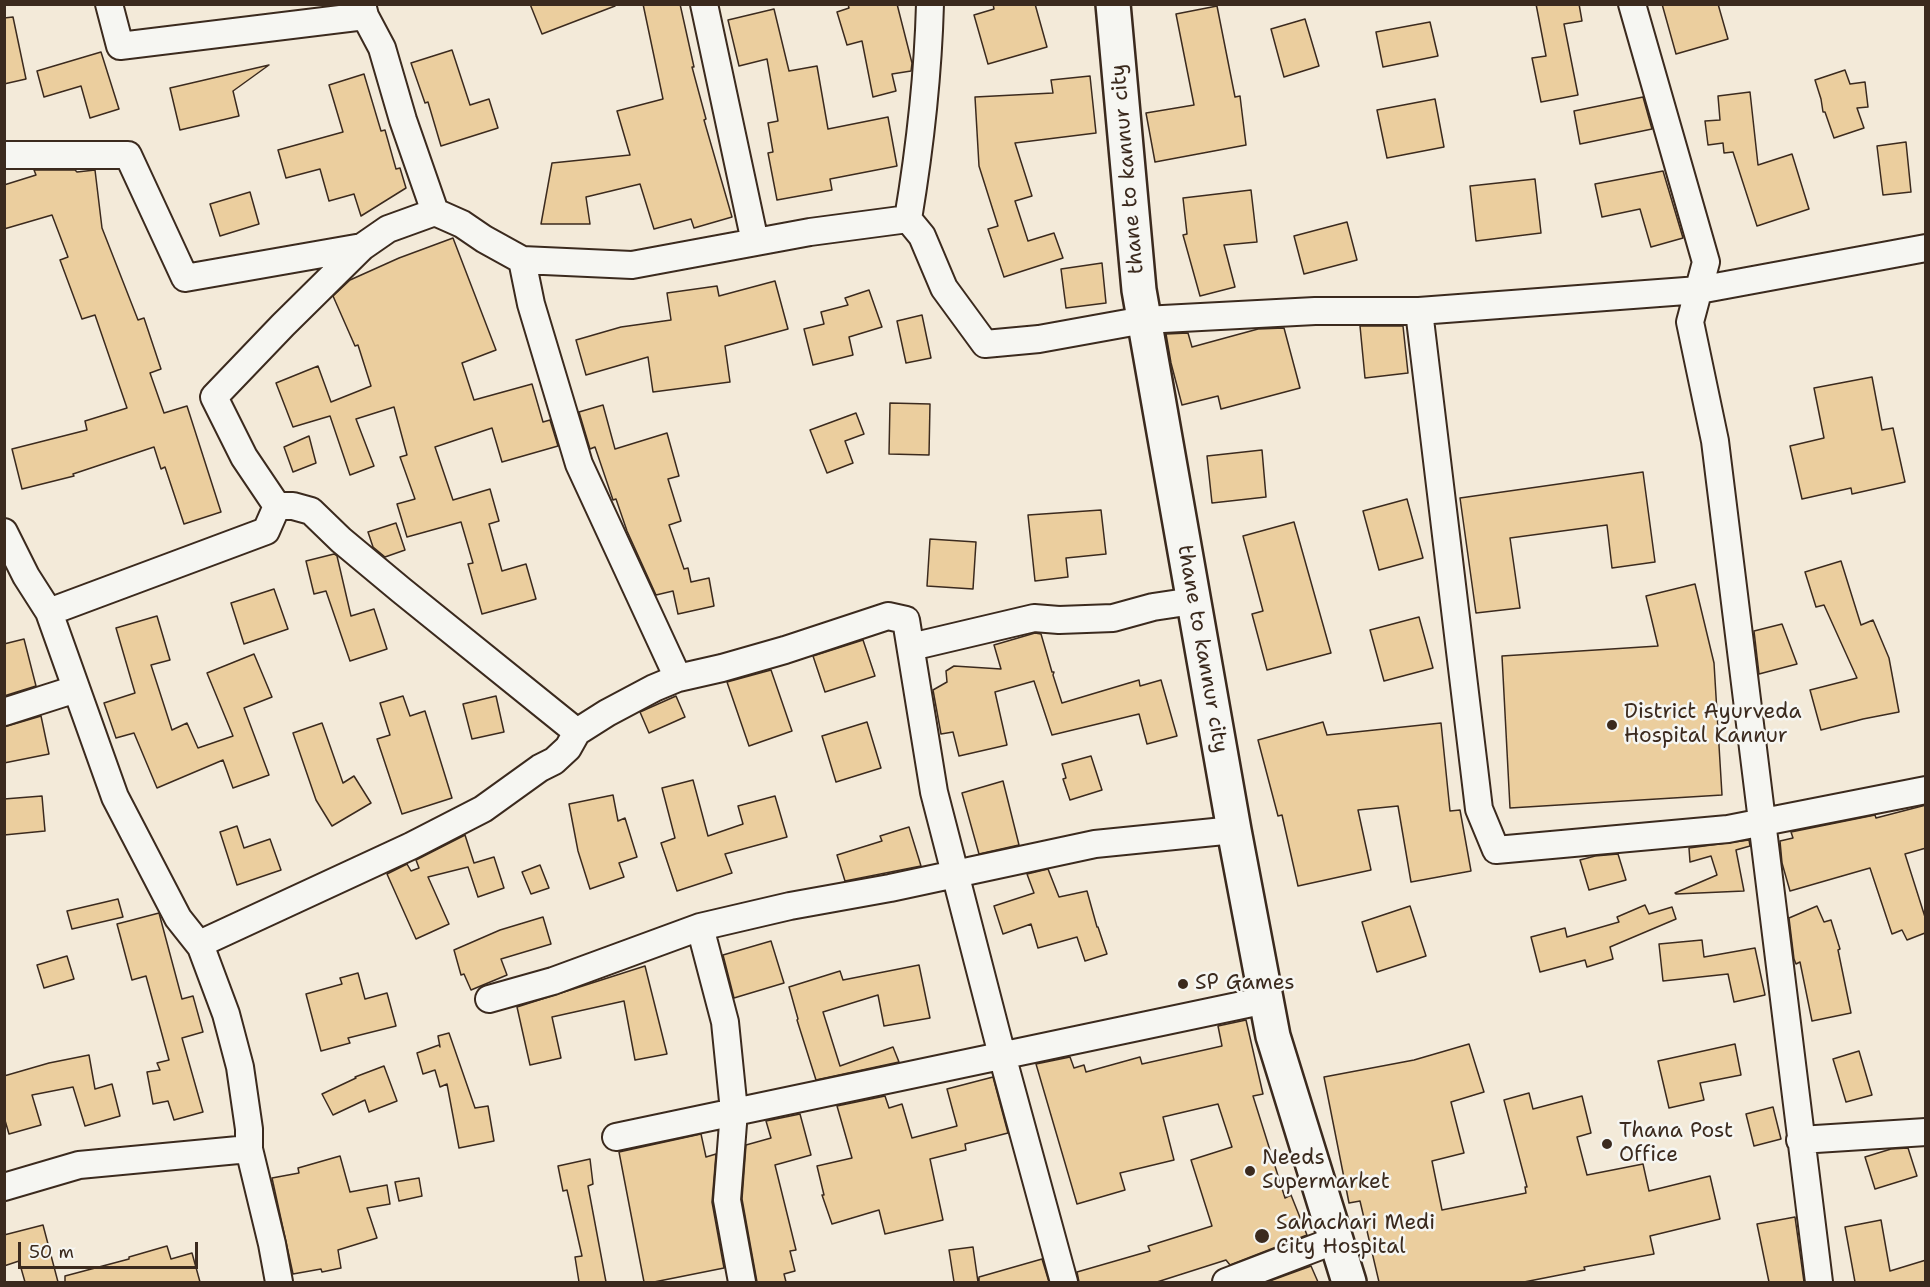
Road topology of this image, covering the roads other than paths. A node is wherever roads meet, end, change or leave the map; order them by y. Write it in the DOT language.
graph roads {
  1 [pos="109,4"];
  2 [pos="704,4"];
  3 [pos="930,4"];
  4 [pos="1113,4"];
  5 [pos="1632,4"];
  6 [pos="364,10"];
  7 [pos="4,155"];
  8 [pos="435,212"];
  9 [pos="908,219"];
  10 [pos="755,242"];
  11 [pos="362,247"];
  12 [pos="1926,248"];
  13 [pos="522,260"];
  14 [pos="1699,290"];
  15 [pos="1419,311"];
  16 [pos="1144,320"];
  17 [pos="277,506"];
  18 [pos="4,532"];
  19 [pos="1193,601"];
  20 [pos="49,612"];
  21 [pos="911,647"];
  22 [pos="678,678"];
  23 [pos="76,689"];
  24 [pos="4,712"];
  25 [pos="578,732"];
  26 [pos="1926,790"];
  27 [pos="1763,822"];
  28 [pos="1234,830"];
  29 [pos="954,873"];
  30 [pos="700,927"];
  31 [pos="201,947"];
  32 [pos="489,999"];
  33 [pos="1266,1000"];
  34 [pos="1002,1055"];
  35 [pos="734,1111"];
  36 [pos="1926,1132"];
  37 [pos="616,1137"];
  38 [pos="1800,1140"];
  39 [pos="249,1149"];
  40 [pos="4,1187"];
  41 [pos="1336,1240"];
  42 [pos="279,1282"];
  43 [pos="742,1282"];
  44 [pos="1064,1282"];
  45 [pos="1226,1282"];
  46 [pos="1349,1282"];
  47 [pos="1819,1282"];
  1 -- 6 [label="street"];
  2 -- 10 [label="street"];
  3 -- 9 [label="street"];
  4 -- 16 [label="street, thane to kannur city"];
  5 -- 14 [label="street"];
  6 -- 8 [label="street"];
  7 -- 11 [label="street"];
  8 -- 11 [label="street"];
  8 -- 13 [label="street"];
  9 -- 10 [label="street"];
  9 -- 16 [label="street"];
  10 -- 13 [label="street"];
  11 -- 17 [label="street"];
  12 -- 14 [label="street"];
  13 -- 22 [label="street"];
  14 -- 15 [label="street"];
  14 -- 27 [label="street"];
  15 -- 16 [label="street"];
  15 -- 27 [label="street"];
  16 -- 19 [label="street, thane to kannur city"];
  17 -- 20 [label="street"];
  17 -- 25 [label="street"];
  18 -- 20 [label="street"];
  19 -- 21 [label="street"];
  19 -- 28 [label="street, thane to kannur city"];
  20 -- 23 [label="street"];
  21 -- 22 [label="street"];
  21 -- 29 [label="street"];
  22 -- 25 [label="street"];
  23 -- 24 [label="street"];
  23 -- 31 [label="street"];
  25 -- 31 [label="street"];
  26 -- 27 [label="street"];
  27 -- 38 [label="street"];
  28 -- 29 [label="street"];
  28 -- 33 [label="street, thane to kannur city"];
  29 -- 30 [label="street"];
  29 -- 34 [label="street"];
  30 -- 32 [label="street"];
  30 -- 35 [label="street"];
  31 -- 39 [label="street"];
  33 -- 34 [label="street"];
  33 -- 41 [label="street, thane to kannur city"];
  34 -- 35 [label="street"];
  34 -- 44 [label="street"];
  35 -- 37 [label="street"];
  35 -- 43 [label="street"];
  36 -- 38 [label="street"];
  38 -- 47 [label="street"];
  39 -- 40 [label="street"];
  39 -- 42 [label="street"];
  41 -- 45 [label="street"];
  41 -- 46 [label="street, thane to kannur city"];
}
